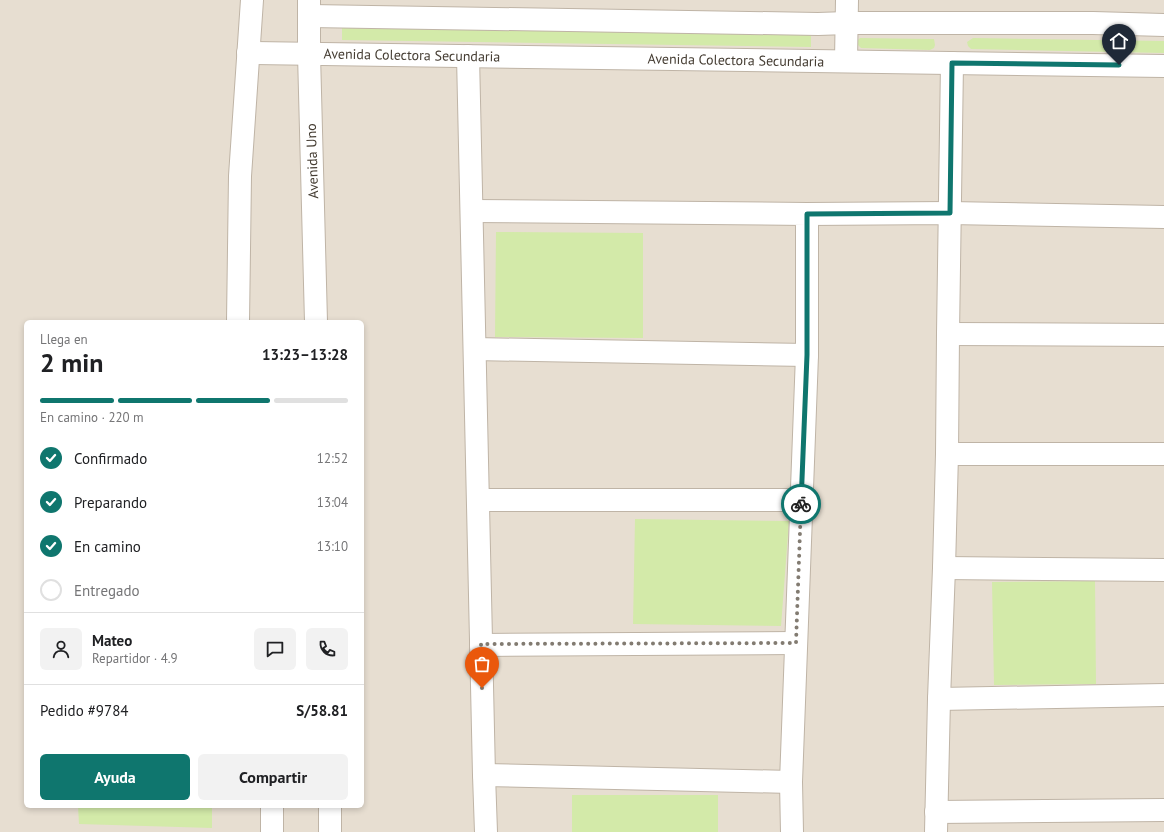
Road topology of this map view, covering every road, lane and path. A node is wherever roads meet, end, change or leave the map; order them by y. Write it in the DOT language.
graph roads {
  1 [pos="252,0"];
  2 [pos="847,0"];
  3 [pos="309,8"];
  4 [pos="847,23"];
  5 [pos="1164,25"];
  6 [pos="248,53"];
  7 [pos="309,54"];
  8 [pos="468,56"];
  9 [pos="846,61"];
  10 [pos="952,63"];
  11 [pos="1164,66"];
  12 [pos="472,211"];
  13 [pos="950,213"];
  14 [pos="807,214"];
  15 [pos="1164,217"];
  16 [pos="238,320"];
  17 [pos="316,320"];
  18 [pos="948,334"];
  19 [pos="1164,335"];
  20 [pos="475,349"];
  21 [pos="807,355"];
  22 [pos="948,454"];
  23 [pos="1164,454"];
  24 [pos="478,500"];
  25 [pos="801,500"];
  26 [pos="944,568"];
  27 [pos="1164,570"];
  28 [pos="796,643"];
  29 [pos="481,644"];
  30 [pos="1164,695"];
  31 [pos="939,699"];
  32 [pos="484,775"];
  33 [pos="791,782"];
  34 [pos="272,808"];
  35 [pos="330,808"];
  36 [pos="1164,810"];
  37 [pos="936,822"];
  38 [pos="272,832"];
  39 [pos="330,832"];
  40 [pos="486,832"];
  41 [pos="792,832"];
  1 -- 6 [label="street"];
  2 -- 4 [label="street"];
  3 -- 4 [label="street"];
  3 -- 7 [label="street, Avenida Uno"];
  4 -- 5 [label="street"];
  4 -- 9 [label="street"];
  6 -- 7 [label="street, Avenida Colectora Secundaria"];
  6 -- 16 [label="street"];
  7 -- 8 [label="street, Avenida Colectora Secundaria"];
  7 -- 17 [label="street, Avenida Uno"];
  8 -- 9 [label="street, Avenida Colectora Secundaria"];
  8 -- 12 [label="street"];
  9 -- 10 [label="street, Avenida Colectora Secundaria"];
  10 -- 11 [label="street, Avenida Colectora Secundaria"];
  10 -- 13 [label="street"];
  12 -- 14 [label="street"];
  12 -- 20 [label="street"];
  13 -- 14 [label="street"];
  13 -- 15 [label="street"];
  13 -- 18 [label="street"];
  14 -- 21 [label="street"];
  18 -- 19 [label="street"];
  18 -- 22 [label="street"];
  20 -- 21 [label="street"];
  20 -- 24 [label="street"];
  21 -- 25 [label="street"];
  22 -- 23 [label="street"];
  22 -- 26 [label="street"];
  24 -- 25 [label="street"];
  24 -- 29 [label="street"];
  25 -- 28 [label="street"];
  26 -- 27 [label="street"];
  26 -- 31 [label="street"];
  28 -- 29 [label="street"];
  28 -- 33 [label="street"];
  29 -- 32 [label="street"];
  30 -- 31 [label="street"];
  31 -- 37 [label="street"];
  32 -- 33 [label="street"];
  32 -- 40 [label="street"];
  33 -- 41 [label="street"];
  34 -- 38 [label="street"];
  35 -- 39 [label="street"];
  36 -- 37 [label="street"];
}
